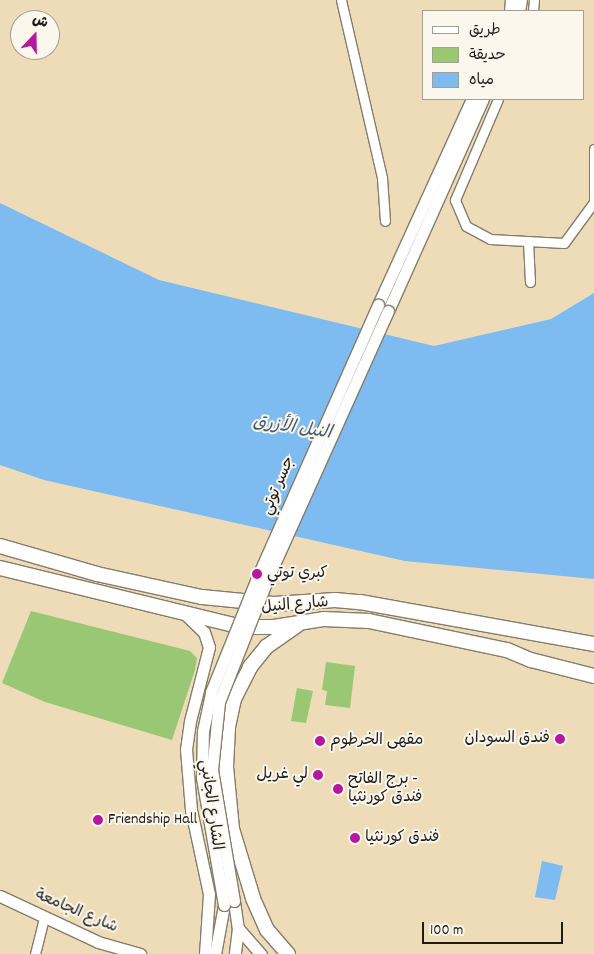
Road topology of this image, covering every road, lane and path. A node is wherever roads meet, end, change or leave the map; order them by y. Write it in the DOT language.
graph roads {
  1 [pos="340,0"];
  2 [pos="472,100"];
  3 [pos="483,100"];
  4 [pos="498,100"];
  5 [pos="594,148"];
  6 [pos="594,201"];
  7 [pos="385,221"];
  8 [pos="528,241"];
  9 [pos="530,282"];
  10 [pos="3,547"];
  11 [pos="0,567"];
  12 [pos="184,613"];
  13 [pos="303,622"];
  14 [pos="594,644"];
  15 [pos="594,676"];
  16 [pos="0,896"];
  17 [pos="229,903"];
  18 [pos="257,908"];
  19 [pos="237,916"];
  20 [pos="44,917"];
  21 [pos="238,928"];
  22 [pos="35,954"];
  23 [pos="140,954"];
  24 [pos="205,954"];
  25 [pos="215,954"];
  26 [pos="235,954"];
  27 [pos="261,954"];
  28 [pos="288,954"];
  1 -- 7 [label="street"];
  2 -- 17 [label="street, جسر توتي, bridge"];
  3 -- 17 [label="street, جسر توتي, bridge"];
  4 -- 8 [label="street"];
  5 -- 6 [label="street"];
  6 -- 8 [label="street"];
  8 -- 9 [label="street"];
  10 -- 11 [label="main road"];
  10 -- 14 [label="main road, شارع النيل"];
  11 -- 12 [label="main road, شارع النيل"];
  12 -- 13 [label="main road, شارع النيل"];
  12 -- 24 [label="street, الشارع الجانبي"];
  13 -- 15 [label="main road, شارع النيل"];
  13 -- 18 [label="main road"];
  16 -- 20 [label="street, شارع الجامعة"];
  17 -- 19 [label="street"];
  17 -- 25 [label="street"];
  18 -- 19 [label="street"];
  18 -- 28 [label="main road"];
  19 -- 21 [label="street"];
  20 -- 22 [label="street"];
  20 -- 23 [label="street, شارع الجامعة"];
  21 -- 26 [label="street"];
  21 -- 27 [label="street"];
}
